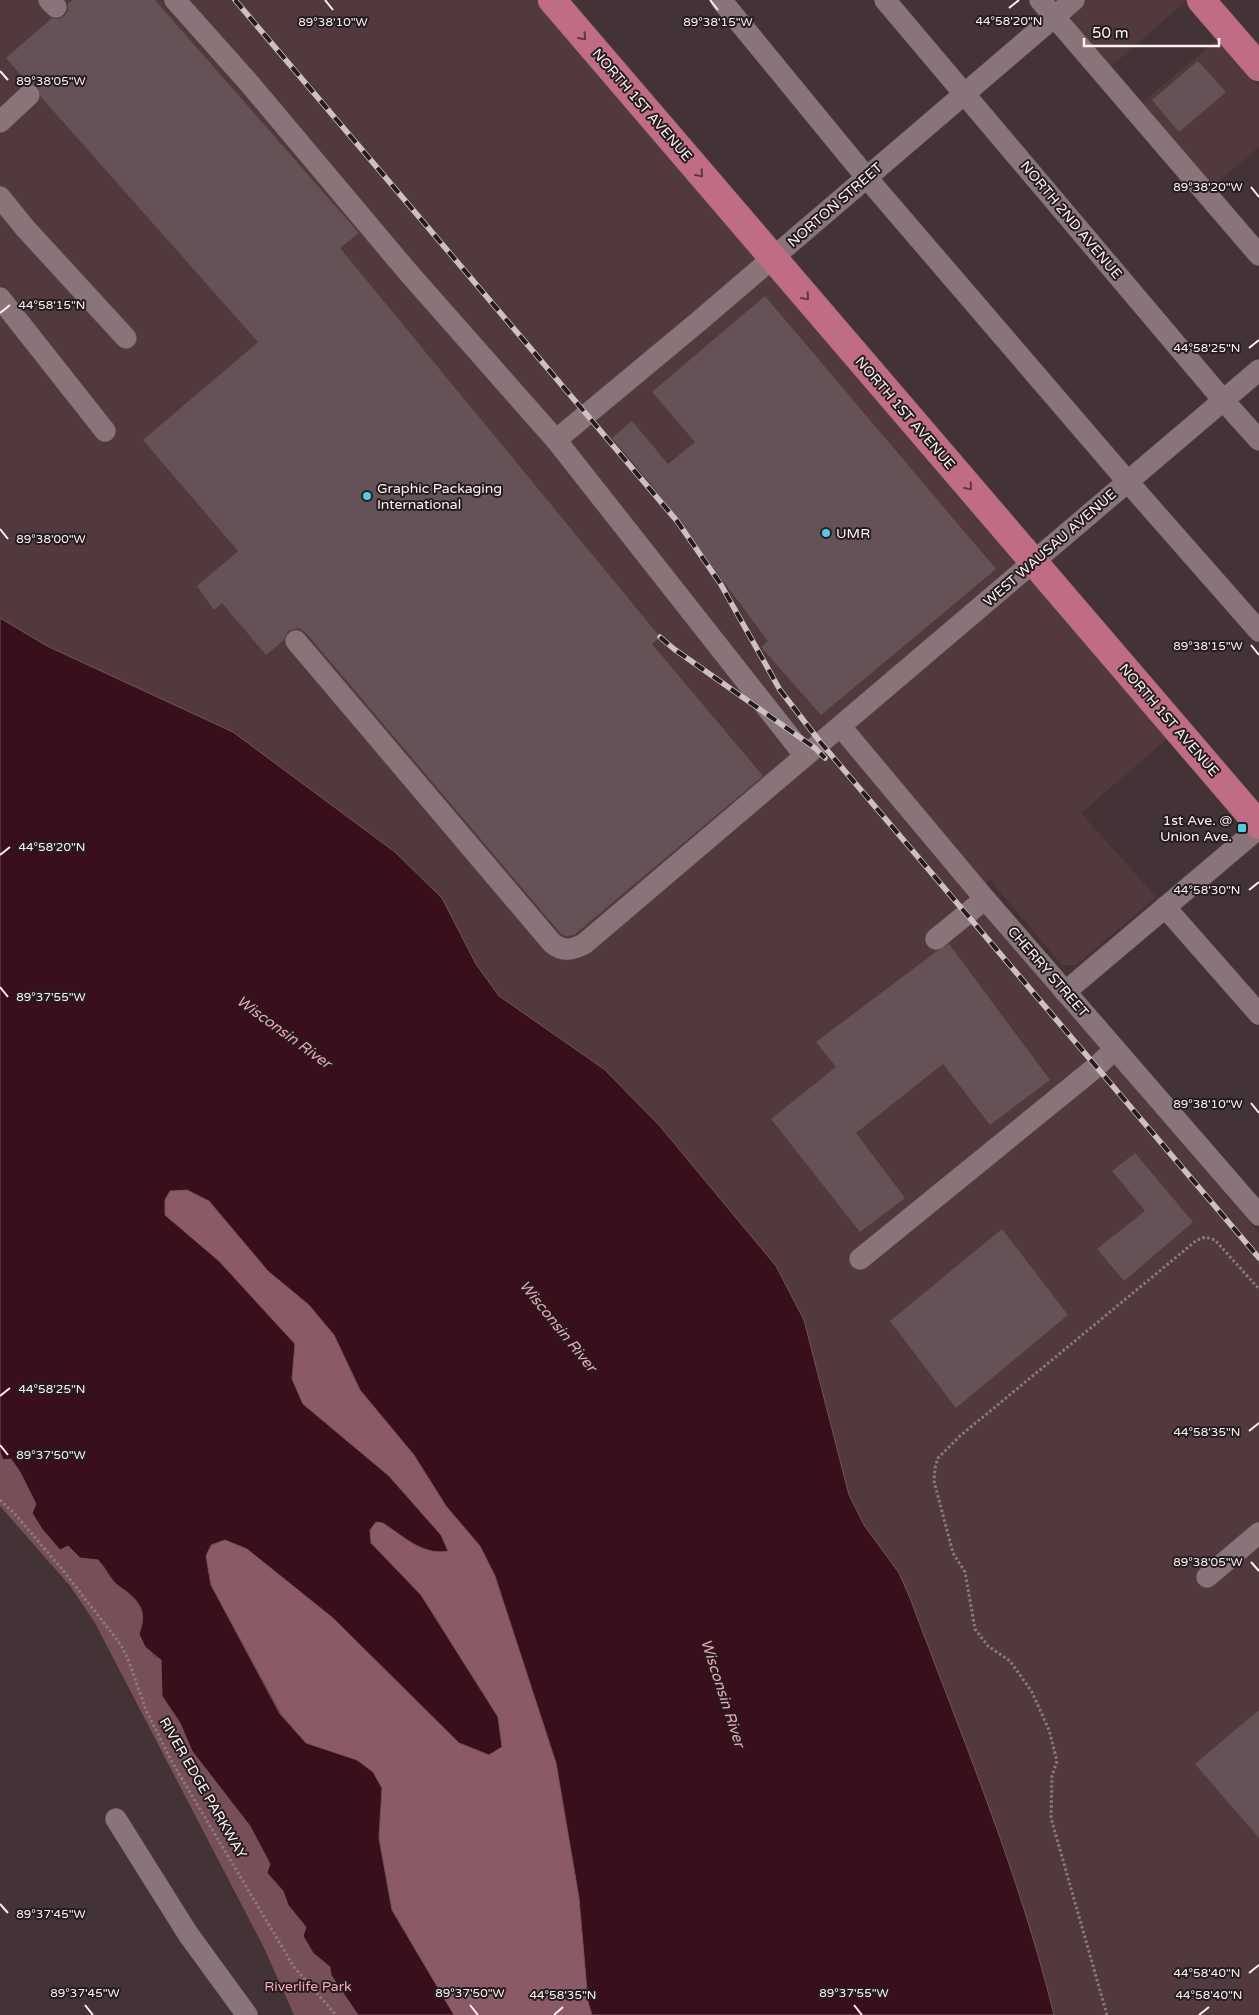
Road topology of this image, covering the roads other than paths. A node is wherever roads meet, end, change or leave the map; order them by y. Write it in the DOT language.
graph roads {
  1 [pos="175,0"];
  2 [pos="552,0"];
  3 [pos="721,0"];
  4 [pos="885,0"];
  5 [pos="1040,0"];
  6 [pos="1074,0"];
  7 [pos="1201,0"];
  8 [pos="1054,17"];
  9 [pos="1259,67"];
  10 [pos="964,93"];
  11 [pos="29,95"];
  12 [pos="0,122"];
  13 [pos="866,178"];
  14 [pos="0,197"];
  15 [pos="1259,255"];
  16 [pos="773,258"];
  17 [pos="0,298"];
  18 [pos="126,338"];
  19 [pos="1259,370"];
  20 [pos="1223,400"];
  21 [pos="105,430"];
  22 [pos="556,440"];
  23 [pos="1259,440"];
  24 [pos="1128,482"];
  25 [pos="1034,562"];
  26 [pos="1259,631"];
  27 [pos="296,641"];
  28 [pos="841,727"];
  29 [pos="805,756"];
  30 [pos="1259,827"];
  31 [pos="985,899"];
  32 [pos="1165,907"];
  33 [pos="936,939"];
  34 [pos="1065,992"];
  35 [pos="1259,1014"];
  36 [pos="1115,1049"];
  37 [pos="1259,1215"];
  38 [pos="860,1260"];
  39 [pos="1259,1533"];
  40 [pos="1207,1577"];
  41 [pos="116,1819"];
  42 [pos="247,2015"];
  1 -- 22 [label="street"];
  2 -- 16 [label="main road, NORTH 1ST AVENUE, one-way"];
  3 -- 13 [label="street"];
  4 -- 10 [label="street, NORTH 2ND AVENUE"];
  5 -- 8 [label="street"];
  6 -- 8 [label="street, NORTON STREET"];
  7 -- 9 [label="main road"];
  8 -- 10 [label="street, NORTON STREET"];
  8 -- 15 [label="street"];
  10 -- 13 [label="street, NORTON STREET"];
  10 -- 20 [label="street, NORTH 2ND AVENUE"];
  11 -- 12 [label="street"];
  13 -- 16 [label="street, NORTON STREET"];
  13 -- 24 [label="street"];
  14 -- 18 [label="street"];
  16 -- 22 [label="street, NORTON STREET"];
  16 -- 25 [label="main road, NORTH 1ST AVENUE, one-way"];
  17 -- 21 [label="street"];
  19 -- 20 [label="street, WEST WAUSAU AVENUE"];
  20 -- 23 [label="street, NORTH 2ND AVENUE"];
  20 -- 24 [label="street, WEST WAUSAU AVENUE"];
  22 -- 29 [label="street"];
  24 -- 25 [label="street, WEST WAUSAU AVENUE"];
  24 -- 26 [label="street"];
  25 -- 28 [label="street, WEST WAUSAU AVENUE"];
  25 -- 30 [label="main road, NORTH 1ST AVENUE"];
  27 -- 29 [label="street, WEST WAUSAU AVENUE"];
  28 -- 29 [label="street, WEST WAUSAU AVENUE"];
  28 -- 31 [label="street, CHERRY STREET"];
  30 -- 32 [label="street"];
  31 -- 33 [label="street"];
  31 -- 34 [label="street, CHERRY STREET"];
  32 -- 34 [label="street"];
  32 -- 35 [label="street"];
  34 -- 36 [label="street, CHERRY STREET"];
  36 -- 37 [label="street, CHERRY STREET"];
  36 -- 38 [label="street"];
  39 -- 40 [label="street"];
  41 -- 42 [label="street"];
}
